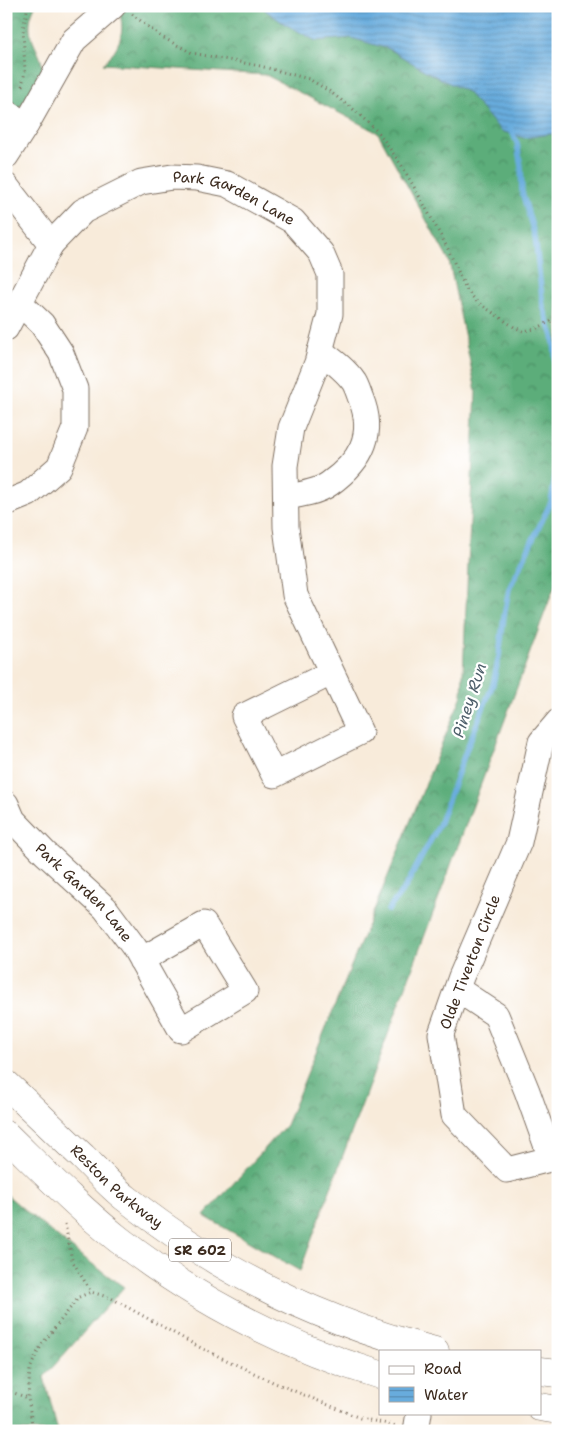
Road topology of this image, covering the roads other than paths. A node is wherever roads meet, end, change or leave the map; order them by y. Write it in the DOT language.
graph roads {
  1 [pos="121,9"];
  2 [pos="16,119"];
  3 [pos="6,156"];
  4 [pos="6,186"];
  5 [pos="51,244"];
  6 [pos="19,302"];
  7 [pos="6,328"];
  8 [pos="320,351"];
  9 [pos="286,497"];
  10 [pos="6,502"];
  11 [pos="331,673"];
  12 [pos="558,722"];
  13 [pos="6,804"];
  14 [pos="141,960"];
  15 [pos="457,989"];
  16 [pos="6,1084"];
  17 [pos="6,1135"];
  18 [pos="554,1158"];
  19 [pos="430,1350"];
  20 [pos="542,1371"];
  21 [pos="558,1373"];
  22 [pos="379,1375"];
  23 [pos="542,1407"];
  24 [pos="558,1410"];
  1 -- 2 [label="street"];
  2 -- 3 [label="street"];
  4 -- 5 [label="street"];
  5 -- 6 [label="street, Park Garden Lane"];
  5 -- 8 [label="street, Park Garden Lane"];
  6 -- 7 [label="street, Park Garden Lane"];
  6 -- 10 [label="street"];
  8 -- 9 [label="street, Park Garden Lane"];
  8 -- 9 [label="street"];
  9 -- 11 [label="street, Park Garden Lane"];
  11 -- 11 [label="street, Park Garden Lane"];
  12 -- 15 [label="street, Olde Tiverton Circle"];
  13 -- 14 [label="street, Park Garden Lane"];
  15 -- 18 [label="street"];
  15 -- 18 [label="street, Olde Tiverton Circle"];
  16 -- 19 [label="main road, Reston Parkway / SR 602"];
  17 -- 22 [label="main road, SR 602"];
  20 -- 21 [label="main road"];
  23 -- 24 [label="main road"];
}
